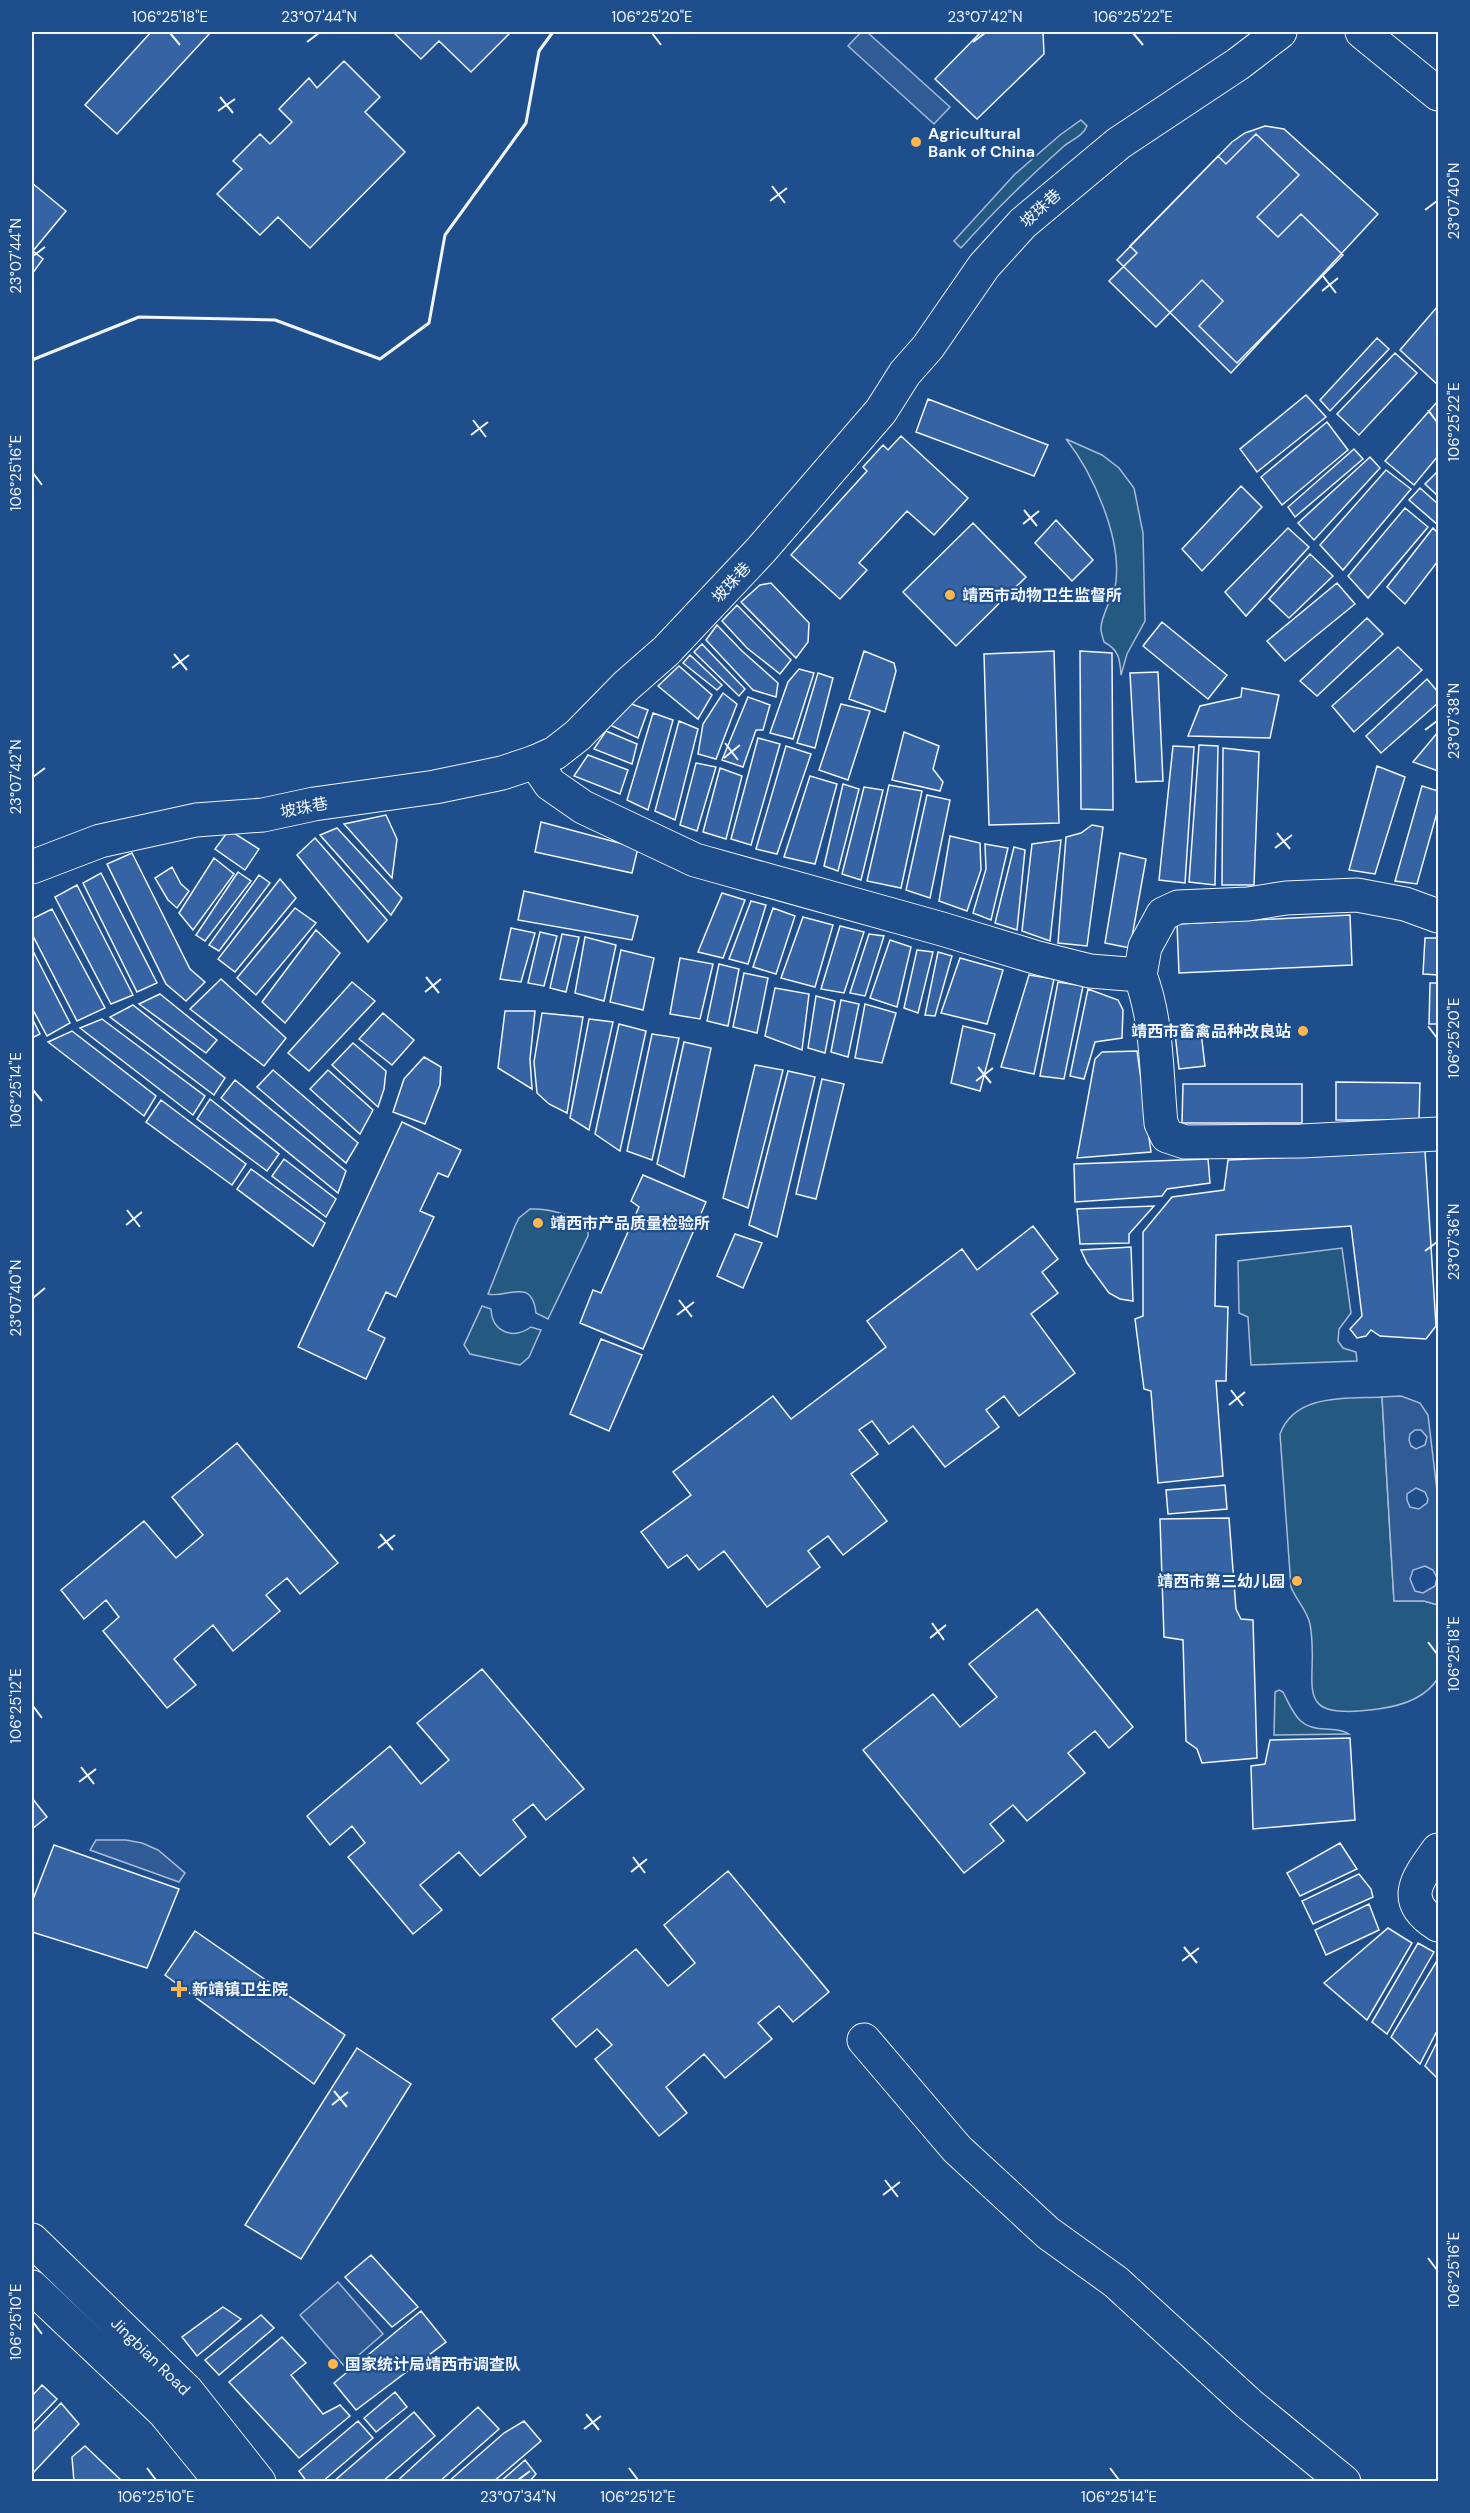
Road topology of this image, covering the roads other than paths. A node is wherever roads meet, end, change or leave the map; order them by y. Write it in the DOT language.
graph roads {
  1 [pos="1280,32"];
  2 [pos="1362,32"];
  3 [pos="1438,94"];
  4 [pos="535,762"];
  5 [pos="32,867"];
  6 [pos="1438,916"];
  7 [pos="1140,975"];
  8 [pos="1438,1134"];
  9 [pos="1438,1850"];
  10 [pos="1438,1925"];
  11 [pos="864,2040"];
  12 [pos="32,2240"];
  13 [pos="32,2287"];
  14 [pos="221,2481"];
  15 [pos="260,2481"];
  16 [pos="1344,2481"];
  1 -- 4 [label="street, 坡珠巷"];
  2 -- 3 [label="street"];
  4 -- 5 [label="street, 坡珠巷"];
  4 -- 7 [label="street"];
  6 -- 7 [label="street"];
  7 -- 8 [label="street"];
  9 -- 10 [label="street"];
  11 -- 16 [label="street"];
  12 -- 15 [label="street, Jingbian Road"];
  13 -- 14 [label="street, Jingbian Road"];
}
